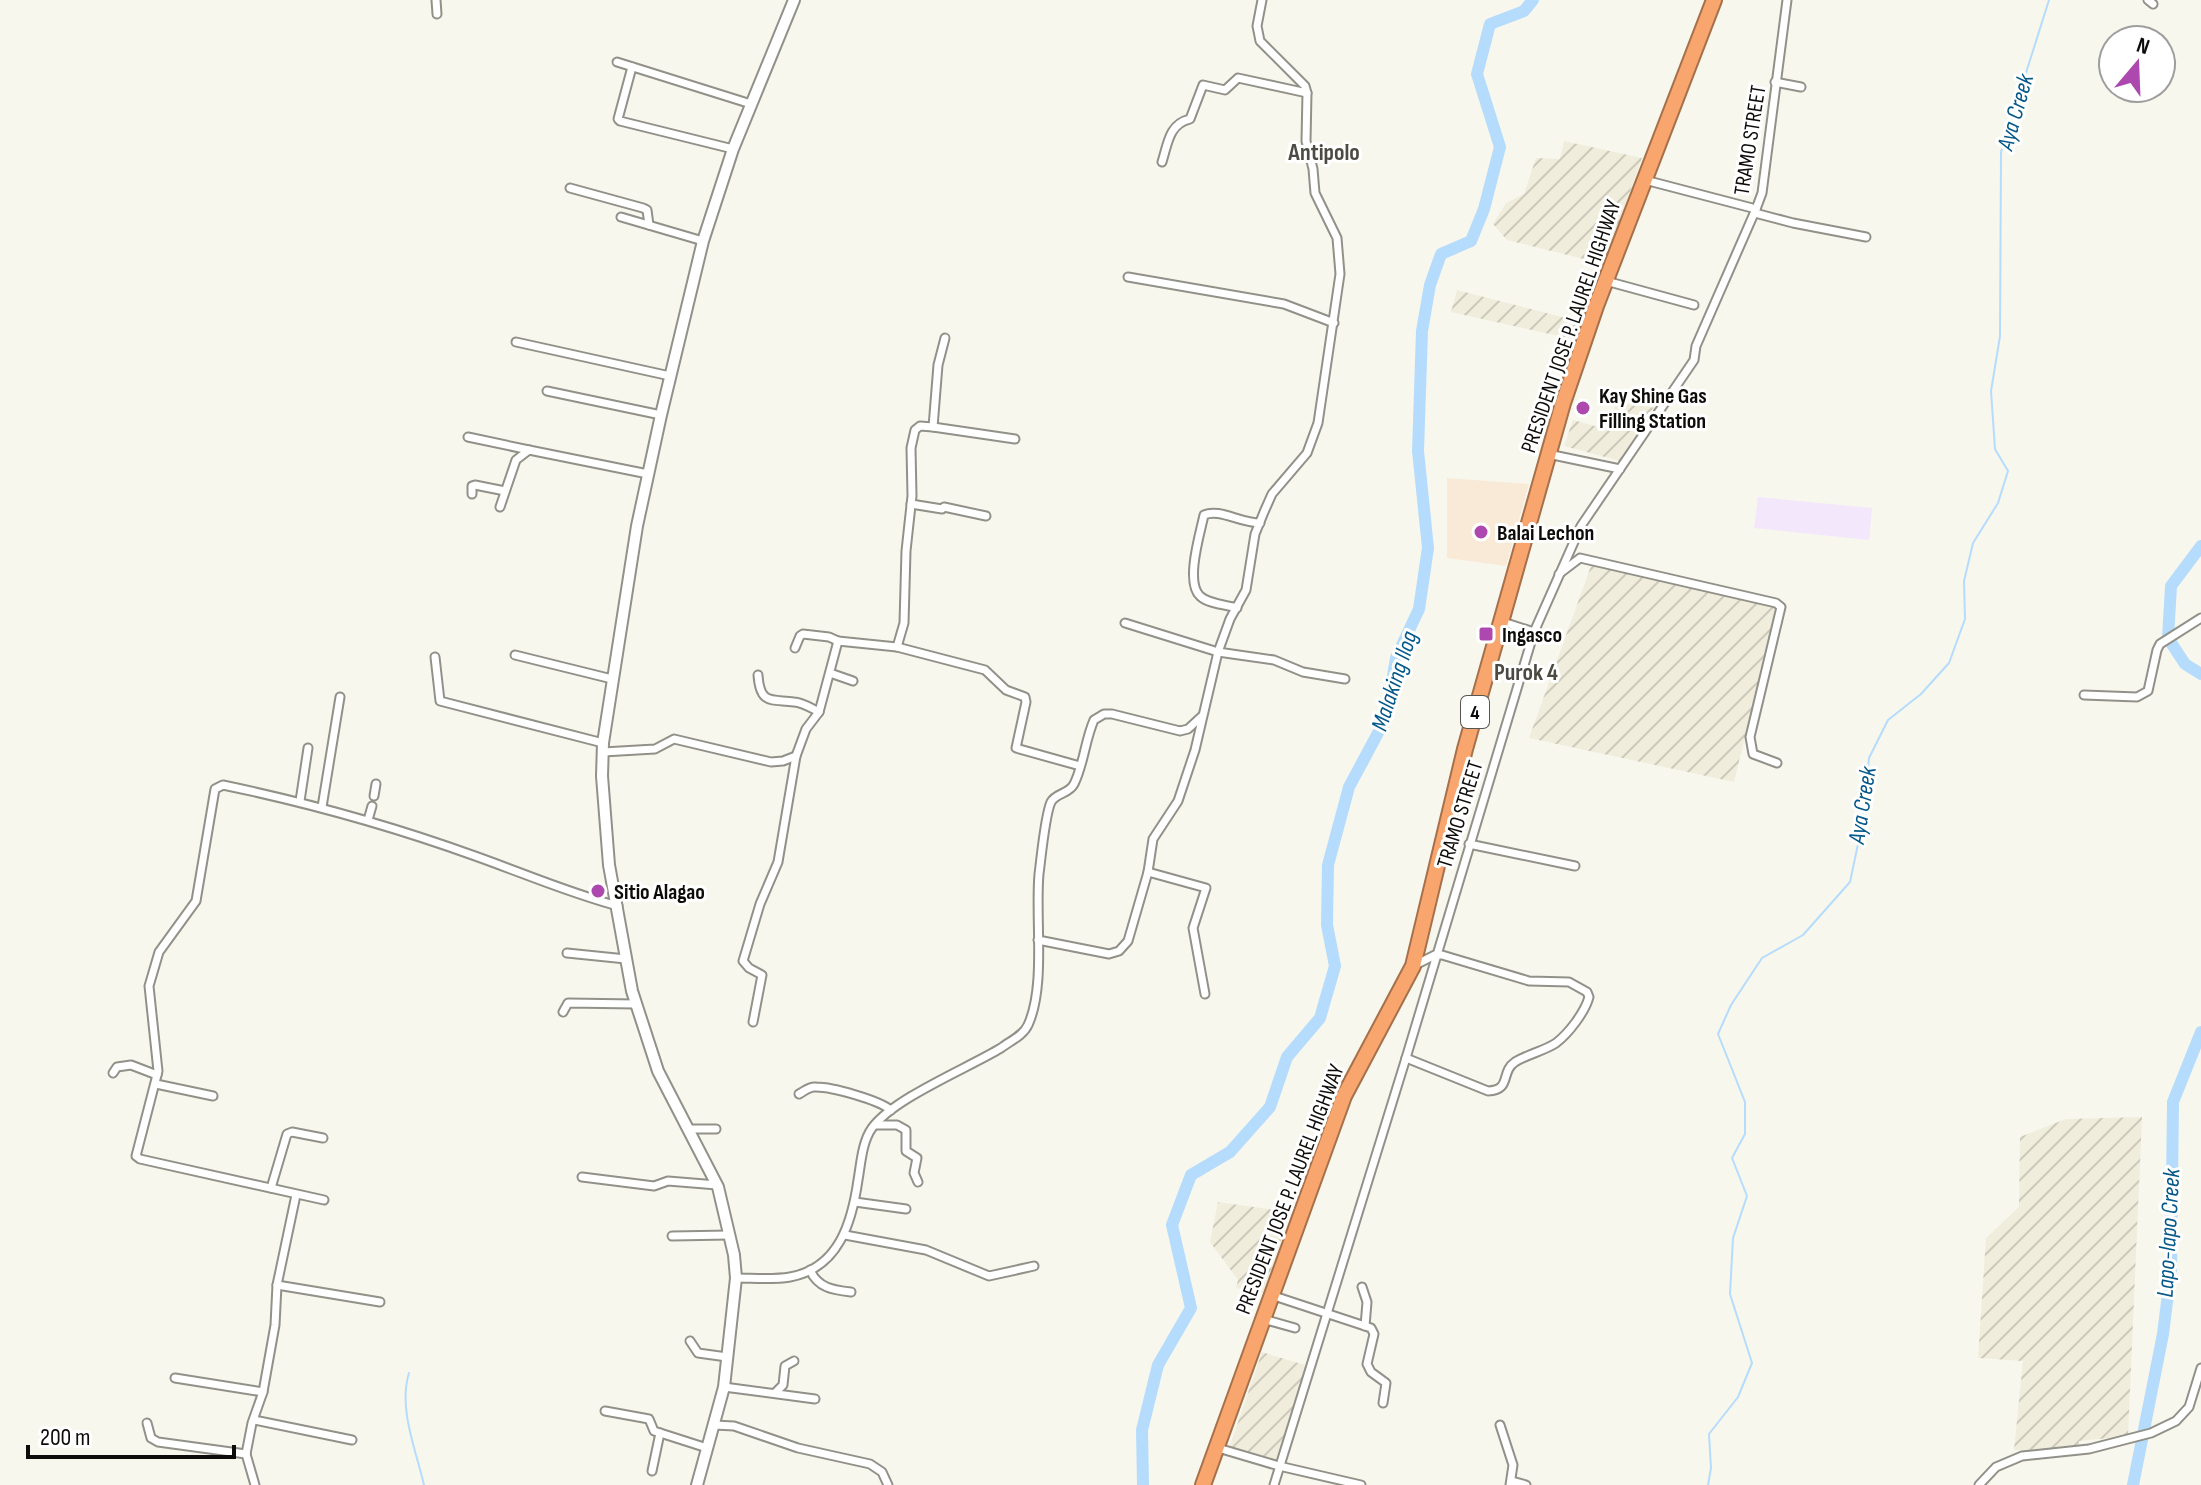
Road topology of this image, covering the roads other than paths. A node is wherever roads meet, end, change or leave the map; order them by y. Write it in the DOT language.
graph roads {
  1 [pos="436,0"];
  2 [pos="794,0"];
  3 [pos="1262,0"];
  4 [pos="1714,0"];
  5 [pos="1787,0"];
  6 [pos="437,14"];
  7 [pos="617,62"];
  8 [pos="632,67"];
  9 [pos="1775,82"];
  10 [pos="1801,87"];
  11 [pos="1307,93"];
  12 [pos="751,104"];
  13 [pos="733,149"];
  14 [pos="1162,162"];
  15 [pos="1645,180"];
  16 [pos="570,188"];
  17 [pos="1755,211"];
  18 [pos="621,217"];
  19 [pos="649,225"];
  20 [pos="1866,237"];
  21 [pos="703,241"];
  22 [pos="1128,277"];
  23 [pos="1606,281"];
  24 [pos="1694,305"];
  25 [pos="1334,323"];
  26 [pos="945,338"];
  27 [pos="516,342"];
  28 [pos="670,376"];
  29 [pos="547,391"];
  30 [pos="661,415"];
  31 [pos="933,427"];
  32 [pos="468,437"];
  33 [pos="1015,439"];
  34 [pos="529,450"];
  35 [pos="1548,454"];
  36 [pos="1620,469"];
  37 [pos="648,474"];
  38 [pos="505,491"];
  39 [pos="472,494"];
  40 [pos="911,504"];
  41 [pos="500,507"];
  42 [pos="986,516"];
  43 [pos="1260,523"];
  44 [pos="1557,575"];
  45 [pos="1237,608"];
  46 [pos="2201,618"];
  47 [pos="1500,621"];
  48 [pos="1125,623"];
  49 [pos="1534,632"];
  50 [pos="838,641"];
  51 [pos="897,647"];
  52 [pos="795,648"];
  53 [pos="1218,652"];
  54 [pos="515,655"];
  55 [pos="435,657"];
  56 [pos="830,673"];
  57 [pos="758,675"];
  58 [pos="612,679"];
  59 [pos="1345,679"];
  60 [pos="853,681"];
  61 [pos="2084,695"];
  62 [pos="340,697"];
  63 [pos="819,712"];
  64 [pos="1202,715"];
  65 [pos="308,748"];
  66 [pos="603,748"];
  67 [pos="796,756"];
  68 [pos="1777,763"];
  69 [pos="1080,766"];
  70 [pos="376,784"];
  71 [pos="374,796"];
  72 [pos="300,801"];
  73 [pos="372,806"];
  74 [pos="322,807"];
  75 [pos="368,820"];
  76 [pos="1469,844"];
  77 [pos="1575,866"];
  78 [pos="1148,872"];
  79 [pos="618,906"];
  80 [pos="1038,940"];
  81 [pos="567,953"];
  82 [pos="1435,955"];
  83 [pos="626,959"];
  84 [pos="1413,966"];
  85 [pos="1205,994"];
  86 [pos="636,1004"];
  87 [pos="563,1012"];
  88 [pos="753,1022"];
  89 [pos="1406,1058"];
  90 [pos="113,1073"];
  91 [pos="157,1075"];
  92 [pos="156,1084"];
  93 [pos="799,1094"];
  94 [pos="213,1096"];
  95 [pos="891,1110"];
  96 [pos="875,1125"];
  97 [pos="689,1129"];
  98 [pos="716,1129"];
  99 [pos="323,1138"];
  100 [pos="582,1177"];
  101 [pos="918,1182"];
  102 [pos="717,1185"];
  103 [pos="271,1188"];
  104 [pos="296,1195"];
  105 [pos="324,1200"];
  106 [pos="855,1202"];
  107 [pos="906,1209"];
  108 [pos="729,1235"];
  109 [pos="845,1235"];
  110 [pos="672,1236"];
  111 [pos="1034,1266"];
  112 [pos="810,1270"];
  113 [pos="736,1278"];
  114 [pos="277,1285"];
  115 [pos="1362,1287"];
  116 [pos="851,1292"];
  117 [pos="1271,1295"];
  118 [pos="380,1302"];
  119 [pos="1328,1313"];
  120 [pos="1263,1319"];
  121 [pos="1365,1326"];
  122 [pos="1295,1328"];
  123 [pos="690,1341"];
  124 [pos="727,1357"];
  125 [pos="794,1361"];
  126 [pos="2201,1368"];
  127 [pos="175,1378"];
  128 [pos="724,1387"];
  129 [pos="263,1392"];
  130 [pos="775,1393"];
  131 [pos="815,1399"];
  132 [pos="1383,1403"];
  133 [pos="605,1411"];
  134 [pos="254,1420"];
  135 [pos="147,1423"];
  136 [pos="714,1425"];
  137 [pos="1500,1425"];
  138 [pos="660,1433"];
  139 [pos="352,1440"];
  140 [pos="707,1448"];
  141 [pos="1218,1448"];
  142 [pos="246,1454"];
  143 [pos="1279,1466"];
  144 [pos="652,1471"];
  145 [pos="1511,1483"];
  146 [pos="255,1485"];
  147 [pos="697,1485"];
  148 [pos="888,1485"];
  149 [pos="1203,1485"];
  150 [pos="1274,1485"];
  151 [pos="1361,1485"];
  152 [pos="1526,1485"];
  153 [pos="1979,1485"];
  1 -- 6 [label="street"];
  2 -- 12 [label="street"];
  3 -- 11 [label="street"];
  4 -- 15 [label="highway, PRESIDENT JOSE P. LAUREL HIGHWAY / 4"];
  5 -- 9 [label="street, TRAMO STREET"];
  7 -- 8 [label="street"];
  8 -- 12 [label="street"];
  8 -- 13 [label="street"];
  9 -- 10 [label="street"];
  9 -- 17 [label="street, TRAMO STREET"];
  11 -- 14 [label="street"];
  11 -- 25 [label="street"];
  12 -- 13 [label="street"];
  13 -- 21 [label="street"];
  15 -- 17 [label="street"];
  15 -- 23 [label="highway, PRESIDENT JOSE P. LAUREL HIGHWAY / 4"];
  16 -- 19 [label="street"];
  17 -- 20 [label="street"];
  17 -- 36 [label="street, TRAMO STREET"];
  18 -- 19 [label="street"];
  19 -- 21 [label="street"];
  21 -- 28 [label="street"];
  22 -- 25 [label="street"];
  23 -- 24 [label="street"];
  23 -- 35 [label="highway, PRESIDENT JOSE P. LAUREL HIGHWAY / 4"];
  25 -- 43 [label="street"];
  26 -- 31 [label="street"];
  27 -- 28 [label="street"];
  28 -- 30 [label="street"];
  29 -- 30 [label="street"];
  30 -- 37 [label="street"];
  31 -- 33 [label="street"];
  31 -- 40 [label="street"];
  32 -- 34 [label="street"];
  34 -- 37 [label="street"];
  34 -- 38 [label="street"];
  35 -- 36 [label="street"];
  35 -- 47 [label="highway, PRESIDENT JOSE P. LAUREL HIGHWAY / 4"];
  36 -- 44 [label="street, TRAMO STREET"];
  37 -- 58 [label="street"];
  38 -- 39 [label="street"];
  38 -- 41 [label="street"];
  40 -- 42 [label="street"];
  40 -- 51 [label="street"];
  43 -- 45 [label="street"];
  43 -- 45 [label="street"];
  44 -- 49 [label="street, TRAMO STREET"];
  44 -- 68 [label="street"];
  45 -- 53 [label="street"];
  46 -- 61 [label="street"];
  47 -- 49 [label="street"];
  47 -- 84 [label="highway, PRESIDENT JOSE P. LAUREL HIGHWAY / 4"];
  48 -- 53 [label="street"];
  49 -- 76 [label="street, TRAMO STREET"];
  50 -- 51 [label="street"];
  50 -- 52 [label="street"];
  50 -- 56 [label="street"];
  51 -- 69 [label="street"];
  53 -- 59 [label="street"];
  53 -- 64 [label="street"];
  54 -- 58 [label="street"];
  55 -- 66 [label="street"];
  56 -- 60 [label="street"];
  56 -- 63 [label="street"];
  57 -- 63 [label="street"];
  58 -- 66 [label="street"];
  62 -- 74 [label="street"];
  63 -- 67 [label="street"];
  64 -- 69 [label="street"];
  64 -- 78 [label="street"];
  65 -- 72 [label="street"];
  66 -- 67 [label="street"];
  66 -- 79 [label="street"];
  67 -- 88 [label="street"];
  69 -- 80 [label="street"];
  70 -- 71 [label="street"];
  72 -- 74 [label="street"];
  72 -- 91 [label="street"];
  73 -- 75 [label="street"];
  74 -- 75 [label="street"];
  75 -- 79 [label="street"];
  76 -- 77 [label="street"];
  76 -- 82 [label="street, TRAMO STREET"];
  78 -- 80 [label="street"];
  78 -- 85 [label="street"];
  79 -- 83 [label="street"];
  80 -- 95 [label="street"];
  81 -- 83 [label="street"];
  82 -- 84 [label="street"];
  82 -- 89 [label="street, TRAMO STREET"];
  82 -- 89 [label="street"];
  83 -- 86 [label="street"];
  84 -- 117 [label="highway, PRESIDENT JOSE P. LAUREL HIGHWAY / 4"];
  86 -- 87 [label="street"];
  86 -- 97 [label="street"];
  89 -- 119 [label="street, TRAMO STREET"];
  90 -- 91 [label="street"];
  91 -- 92 [label="street"];
  92 -- 94 [label="street"];
  92 -- 103 [label="street"];
  93 -- 95 [label="street"];
  95 -- 96 [label="street"];
  96 -- 101 [label="street"];
  96 -- 106 [label="street"];
  97 -- 98 [label="street"];
  97 -- 102 [label="street"];
  99 -- 103 [label="street"];
  100 -- 102 [label="street"];
  102 -- 108 [label="street"];
  103 -- 104 [label="street"];
  104 -- 105 [label="street"];
  104 -- 114 [label="street"];
  106 -- 107 [label="street"];
  106 -- 109 [label="street"];
  108 -- 110 [label="street"];
  108 -- 113 [label="street"];
  109 -- 111 [label="street"];
  109 -- 112 [label="street"];
  112 -- 113 [label="street"];
  112 -- 116 [label="street"];
  113 -- 124 [label="street"];
  114 -- 118 [label="street"];
  114 -- 129 [label="street"];
  115 -- 121 [label="street"];
  117 -- 119 [label="street"];
  117 -- 120 [label="highway, PRESIDENT JOSE P. LAUREL HIGHWAY / 4"];
  119 -- 121 [label="street"];
  119 -- 143 [label="street, TRAMO STREET"];
  120 -- 122 [label="street"];
  120 -- 141 [label="highway, PRESIDENT JOSE P. LAUREL HIGHWAY / 4"];
  121 -- 132 [label="street"];
  123 -- 124 [label="street"];
  124 -- 128 [label="street"];
  125 -- 130 [label="street"];
  126 -- 153 [label="street"];
  127 -- 129 [label="street"];
  128 -- 130 [label="street"];
  128 -- 136 [label="street"];
  129 -- 134 [label="street"];
  130 -- 131 [label="street"];
  133 -- 138 [label="street"];
  134 -- 139 [label="street"];
  134 -- 142 [label="street"];
  135 -- 142 [label="street"];
  136 -- 140 [label="street"];
  136 -- 148 [label="street"];
  137 -- 145 [label="street"];
  138 -- 140 [label="street"];
  138 -- 144 [label="street"];
  140 -- 147 [label="street"];
  141 -- 143 [label="street"];
  141 -- 149 [label="highway, PRESIDENT JOSE P. LAUREL HIGHWAY / 4"];
  142 -- 146 [label="street"];
  143 -- 150 [label="street, TRAMO STREET"];
  143 -- 151 [label="street"];
  145 -- 152 [label="street"];
}
